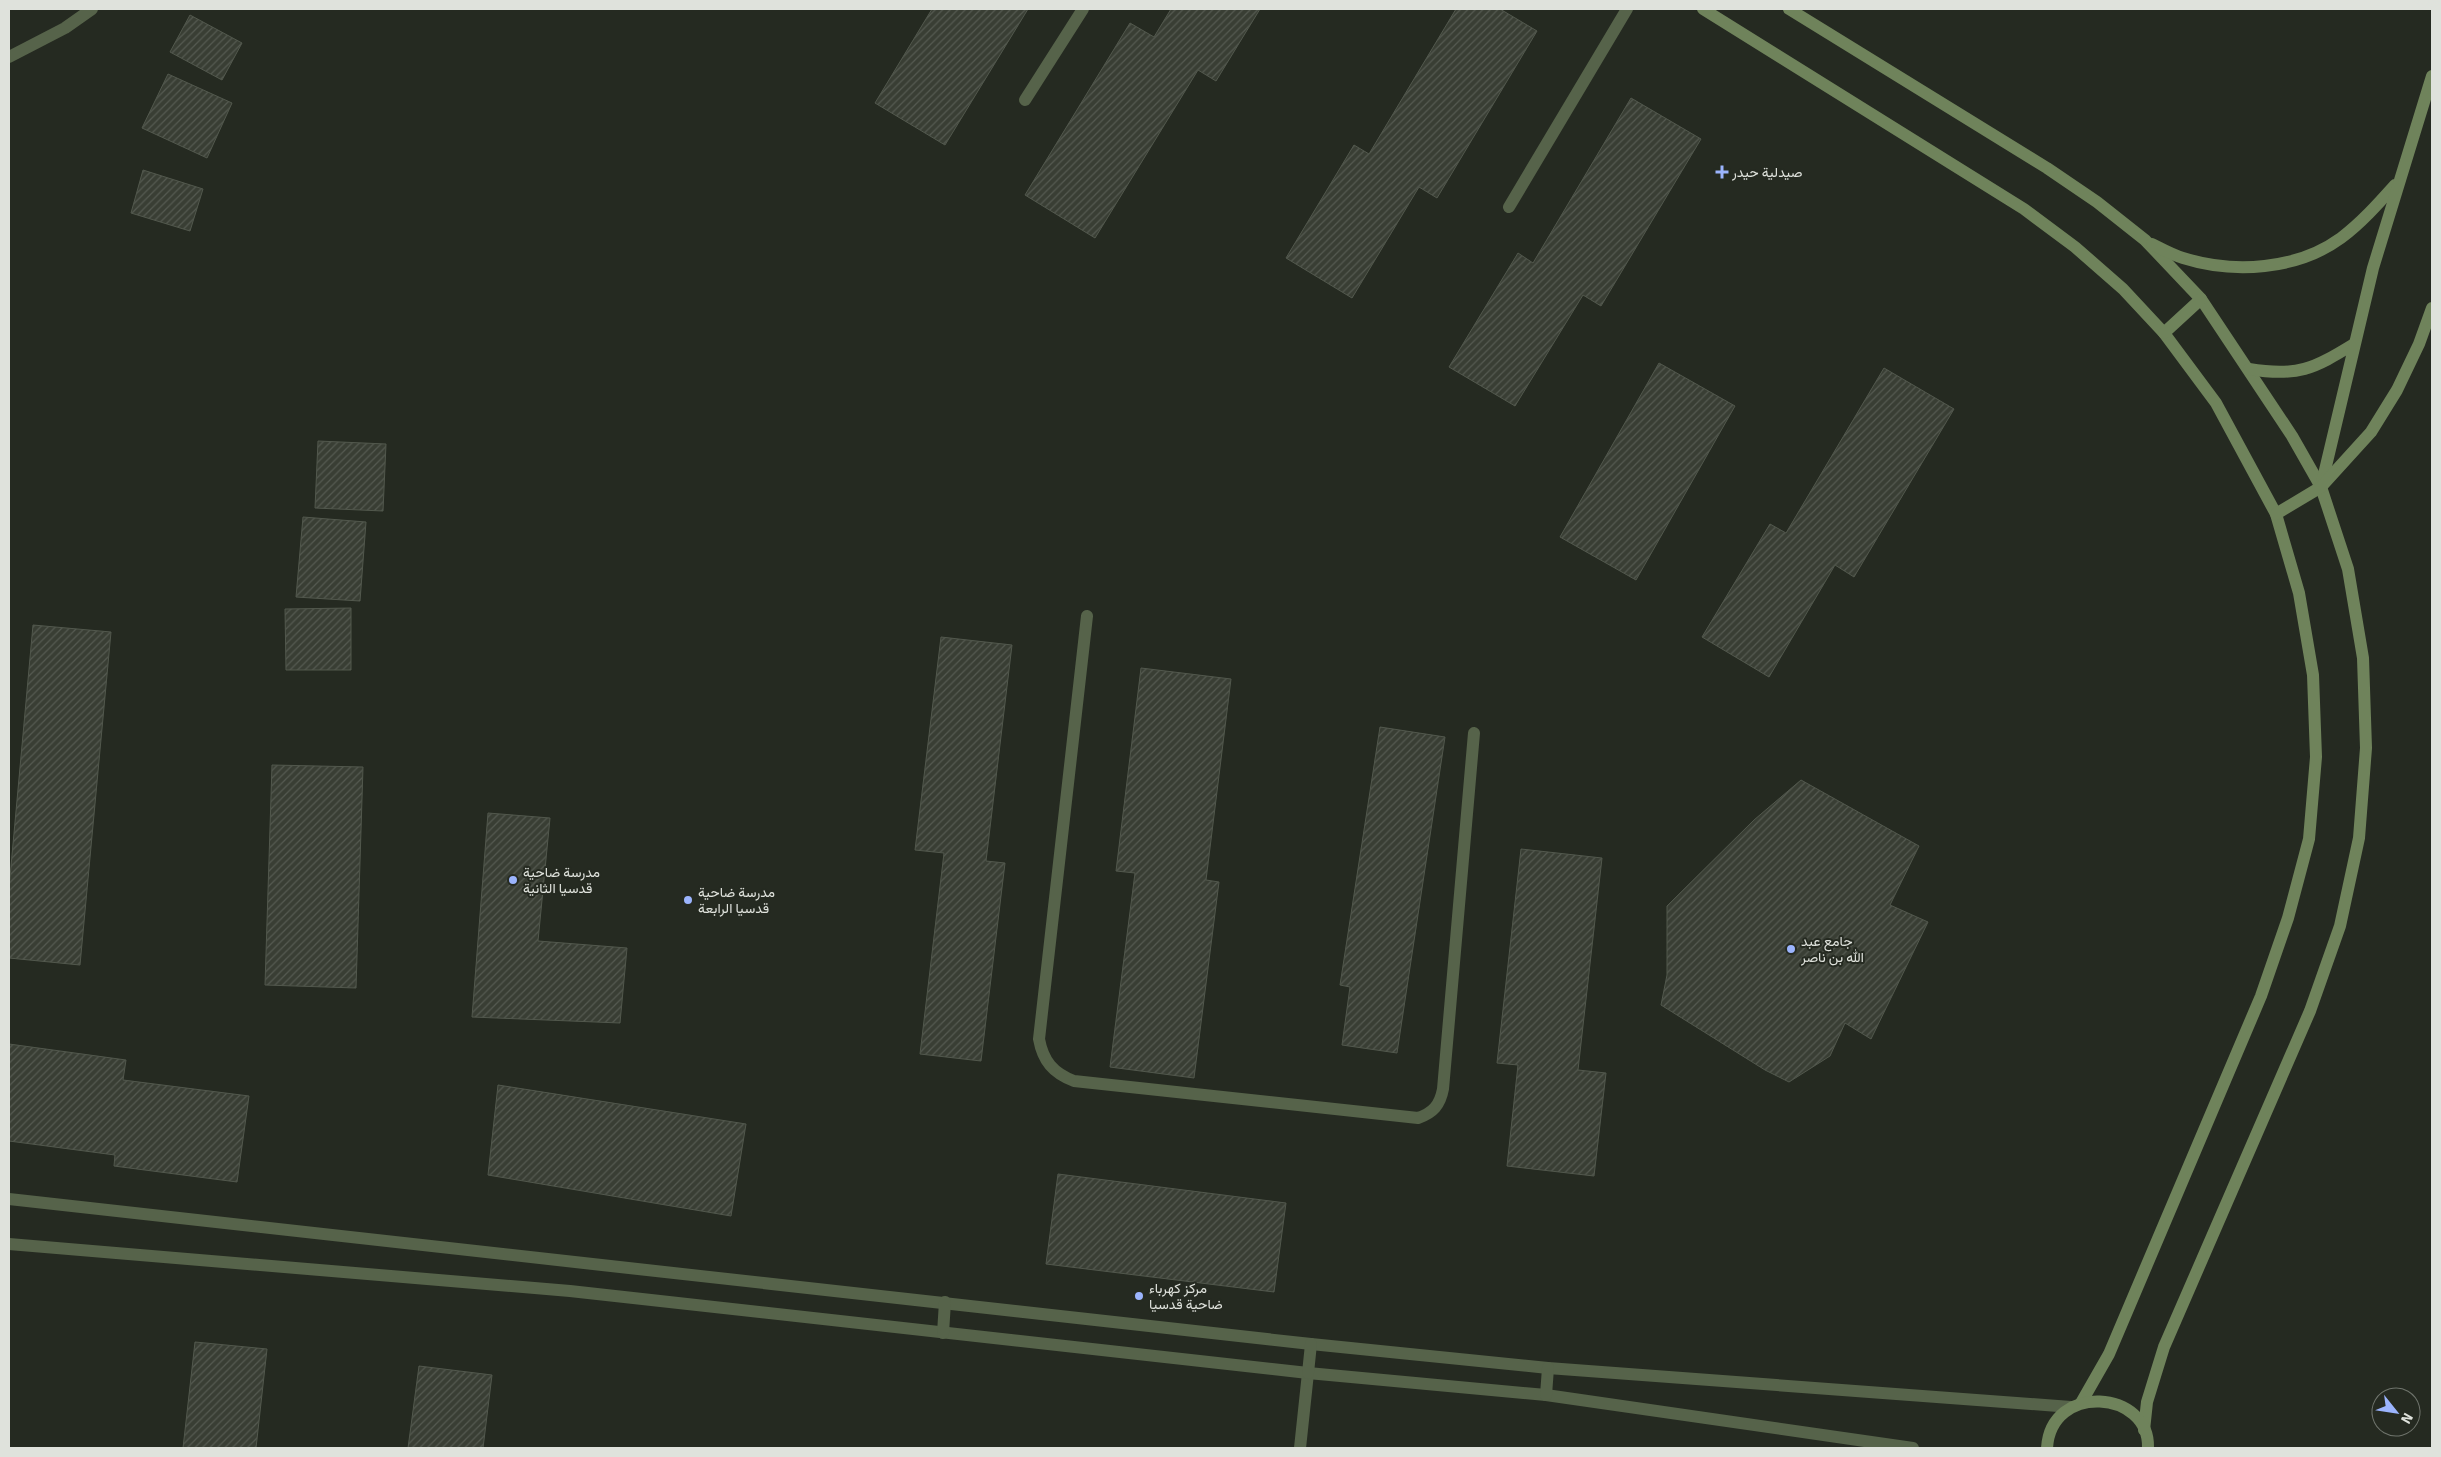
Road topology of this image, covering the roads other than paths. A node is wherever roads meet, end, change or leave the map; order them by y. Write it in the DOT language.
graph roads {
  1 [pos="92,9"];
  2 [pos="1084,9"];
  3 [pos="1627,9"];
  4 [pos="1703,9"];
  5 [pos="1789,9"];
  6 [pos="9,57"];
  7 [pos="2432,76"];
  8 [pos="1025,100"];
  9 [pos="2399,182"];
  10 [pos="1509,207"];
  11 [pos="2145,240"];
  12 [pos="2201,299"];
  13 [pos="2432,308"];
  14 [pos="2164,333"];
  15 [pos="2354,344"];
  16 [pos="2249,369"];
  17 [pos="2321,486"];
  18 [pos="2276,514"];
  19 [pos="1087,616"];
  20 [pos="1474,733"];
  21 [pos="9,1199"];
  22 [pos="9,1244"];
  23 [pos="945,1302"];
  24 [pos="943,1333"];
  25 [pos="1311,1344"];
  26 [pos="1548,1368"];
  27 [pos="1308,1372"];
  28 [pos="1546,1395"];
  29 [pos="2076,1405"];
  30 [pos="2144,1430"];
  31 [pos="2151,1447"];
  32 [pos="1300,1448"];
  33 [pos="1913,1448"];
  34 [pos="2047,1448"];
  1 -- 6 [label="street"];
  2 -- 8 [label="street"];
  3 -- 10 [label="street"];
  4 -- 14 [label="main road"];
  5 -- 11 [label="main road"];
  7 -- 9 [label="main road"];
  9 -- 11 [label="main road"];
  9 -- 15 [label="main road"];
  11 -- 12 [label="main road"];
  12 -- 14 [label="main road"];
  12 -- 16 [label="main road"];
  13 -- 17 [label="main road"];
  14 -- 18 [label="main road"];
  15 -- 16 [label="main road"];
  15 -- 17 [label="main road"];
  16 -- 17 [label="main road"];
  17 -- 18 [label="main road"];
  17 -- 30 [label="main road"];
  18 -- 29 [label="main road"];
  19 -- 20 [label="street"];
  21 -- 23 [label="street"];
  22 -- 24 [label="street"];
  23 -- 24 [label="street"];
  23 -- 25 [label="street"];
  24 -- 27 [label="street"];
  25 -- 26 [label="street"];
  25 -- 27 [label="street"];
  26 -- 28 [label="street"];
  26 -- 29 [label="street"];
  27 -- 28 [label="street"];
  27 -- 32 [label="street"];
  28 -- 33 [label="street"];
  29 -- 30 [label="main road"];
  29 -- 34 [label="main road"];
  30 -- 31 [label="main road"];
}
